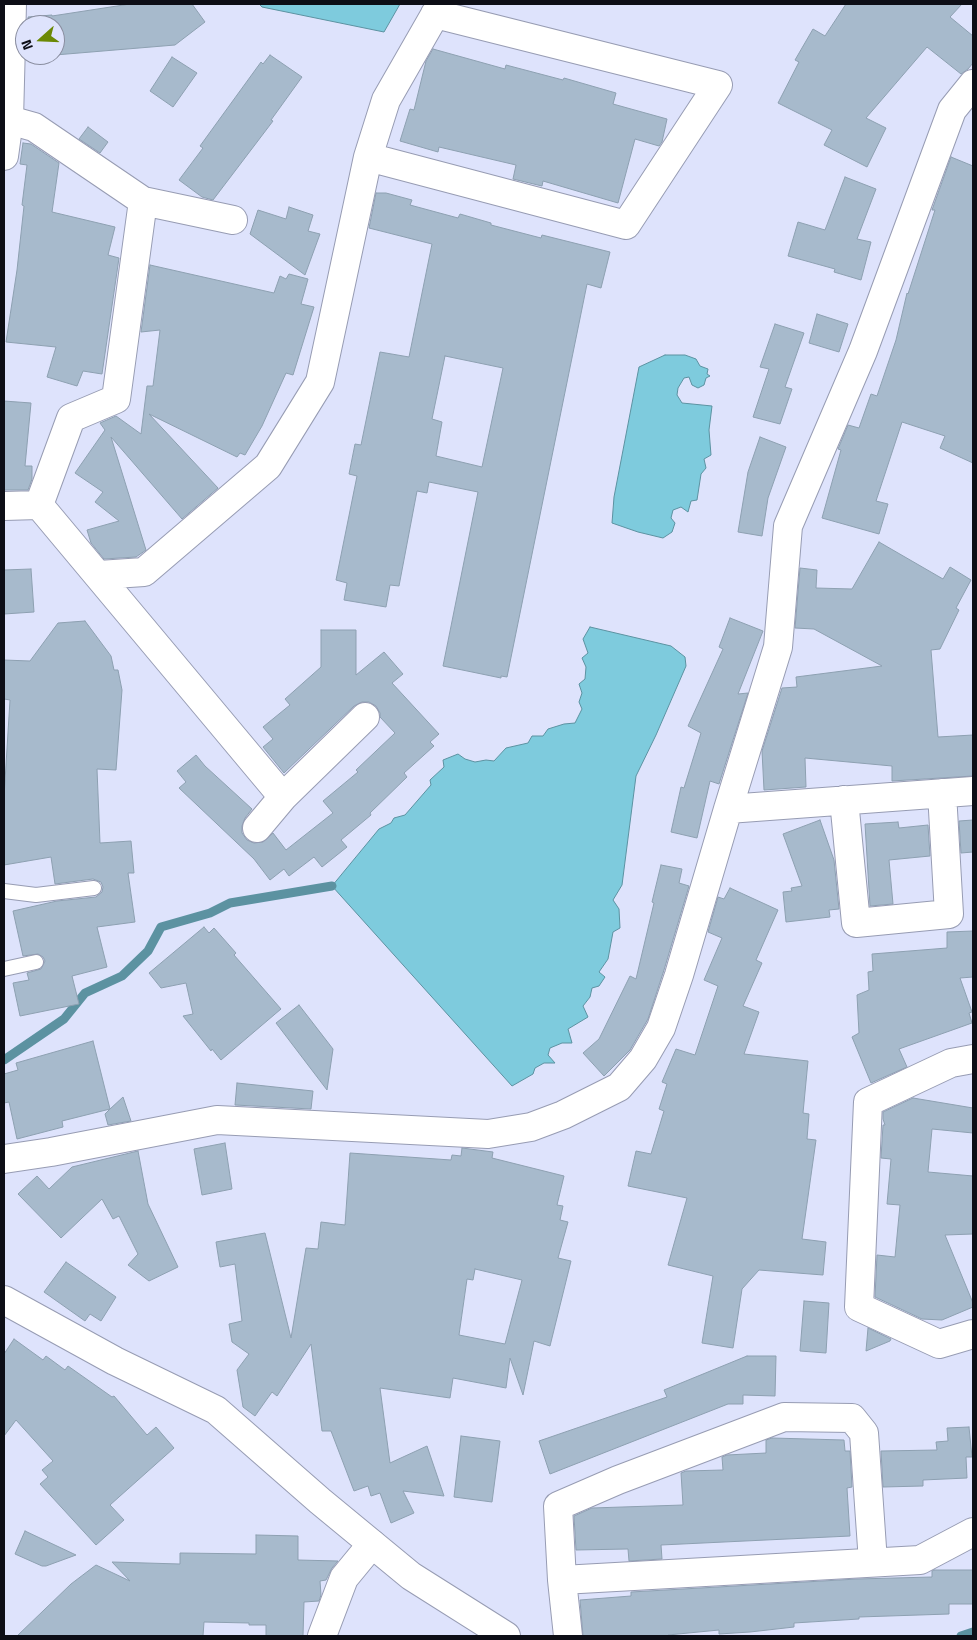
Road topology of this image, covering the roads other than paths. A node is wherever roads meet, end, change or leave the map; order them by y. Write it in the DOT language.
graph roads {
  1 [pos="12,4"];
  2 [pos="438,9"];
  3 [pos="973,84"];
  4 [pos="9,120"];
  5 [pos="4,151"];
  6 [pos="4,156"];
  7 [pos="368,157"];
  8 [pos="143,201"];
  9 [pos="234,220"];
  10 [pos="39,505"];
  11 [pos="4,506"];
  12 [pos="99,575"];
  13 [pos="365,717"];
  14 [pos="973,791"];
  15 [pos="942,793"];
  16 [pos="284,797"];
  17 [pos="844,800"];
  18 [pos="728,809"];
  19 [pos="257,828"];
  20 [pos="94,888"];
  21 [pos="4,891"];
  22 [pos="36,962"];
  23 [pos="4,969"];
  24 [pos="973,1058"];
  25 [pos="4,1159"];
  26 [pos="4,1300"];
  27 [pos="973,1334"];
  28 [pos="973,1532"];
  29 [pos="372,1544"];
  30 [pos="873,1562"];
  31 [pos="562,1580"];
  32 [pos="322,1636"];
  33 [pos="506,1636"];
  34 [pos="568,1636"];
  1 -- 4 [label="street"];
  2 -- 7 [label="street"];
  2 -- 7 [label="street"];
  3 -- 18 [label="street"];
  4 -- 5 [label="street"];
  4 -- 8 [label="street"];
  5 -- 6 [label="street"];
  7 -- 12 [label="street"];
  8 -- 9 [label="street"];
  8 -- 10 [label="street"];
  10 -- 11 [label="street"];
  10 -- 12 [label="street"];
  12 -- 16 [label="street"];
  13 -- 16 [label="street"];
  14 -- 15 [label="street"];
  15 -- 17 [label="street"];
  15 -- 17 [label="street"];
  16 -- 19 [label="street"];
  17 -- 18 [label="street"];
  18 -- 25 [label="street"];
  20 -- 21 [label="lane"];
  22 -- 23 [label="lane"];
  24 -- 27 [label="street"];
  26 -- 29 [label="street"];
  28 -- 30 [label="street"];
  29 -- 32 [label="street"];
  29 -- 33 [label="street"];
  30 -- 31 [label="street"];
  30 -- 31 [label="street"];
  31 -- 34 [label="street"];
}
